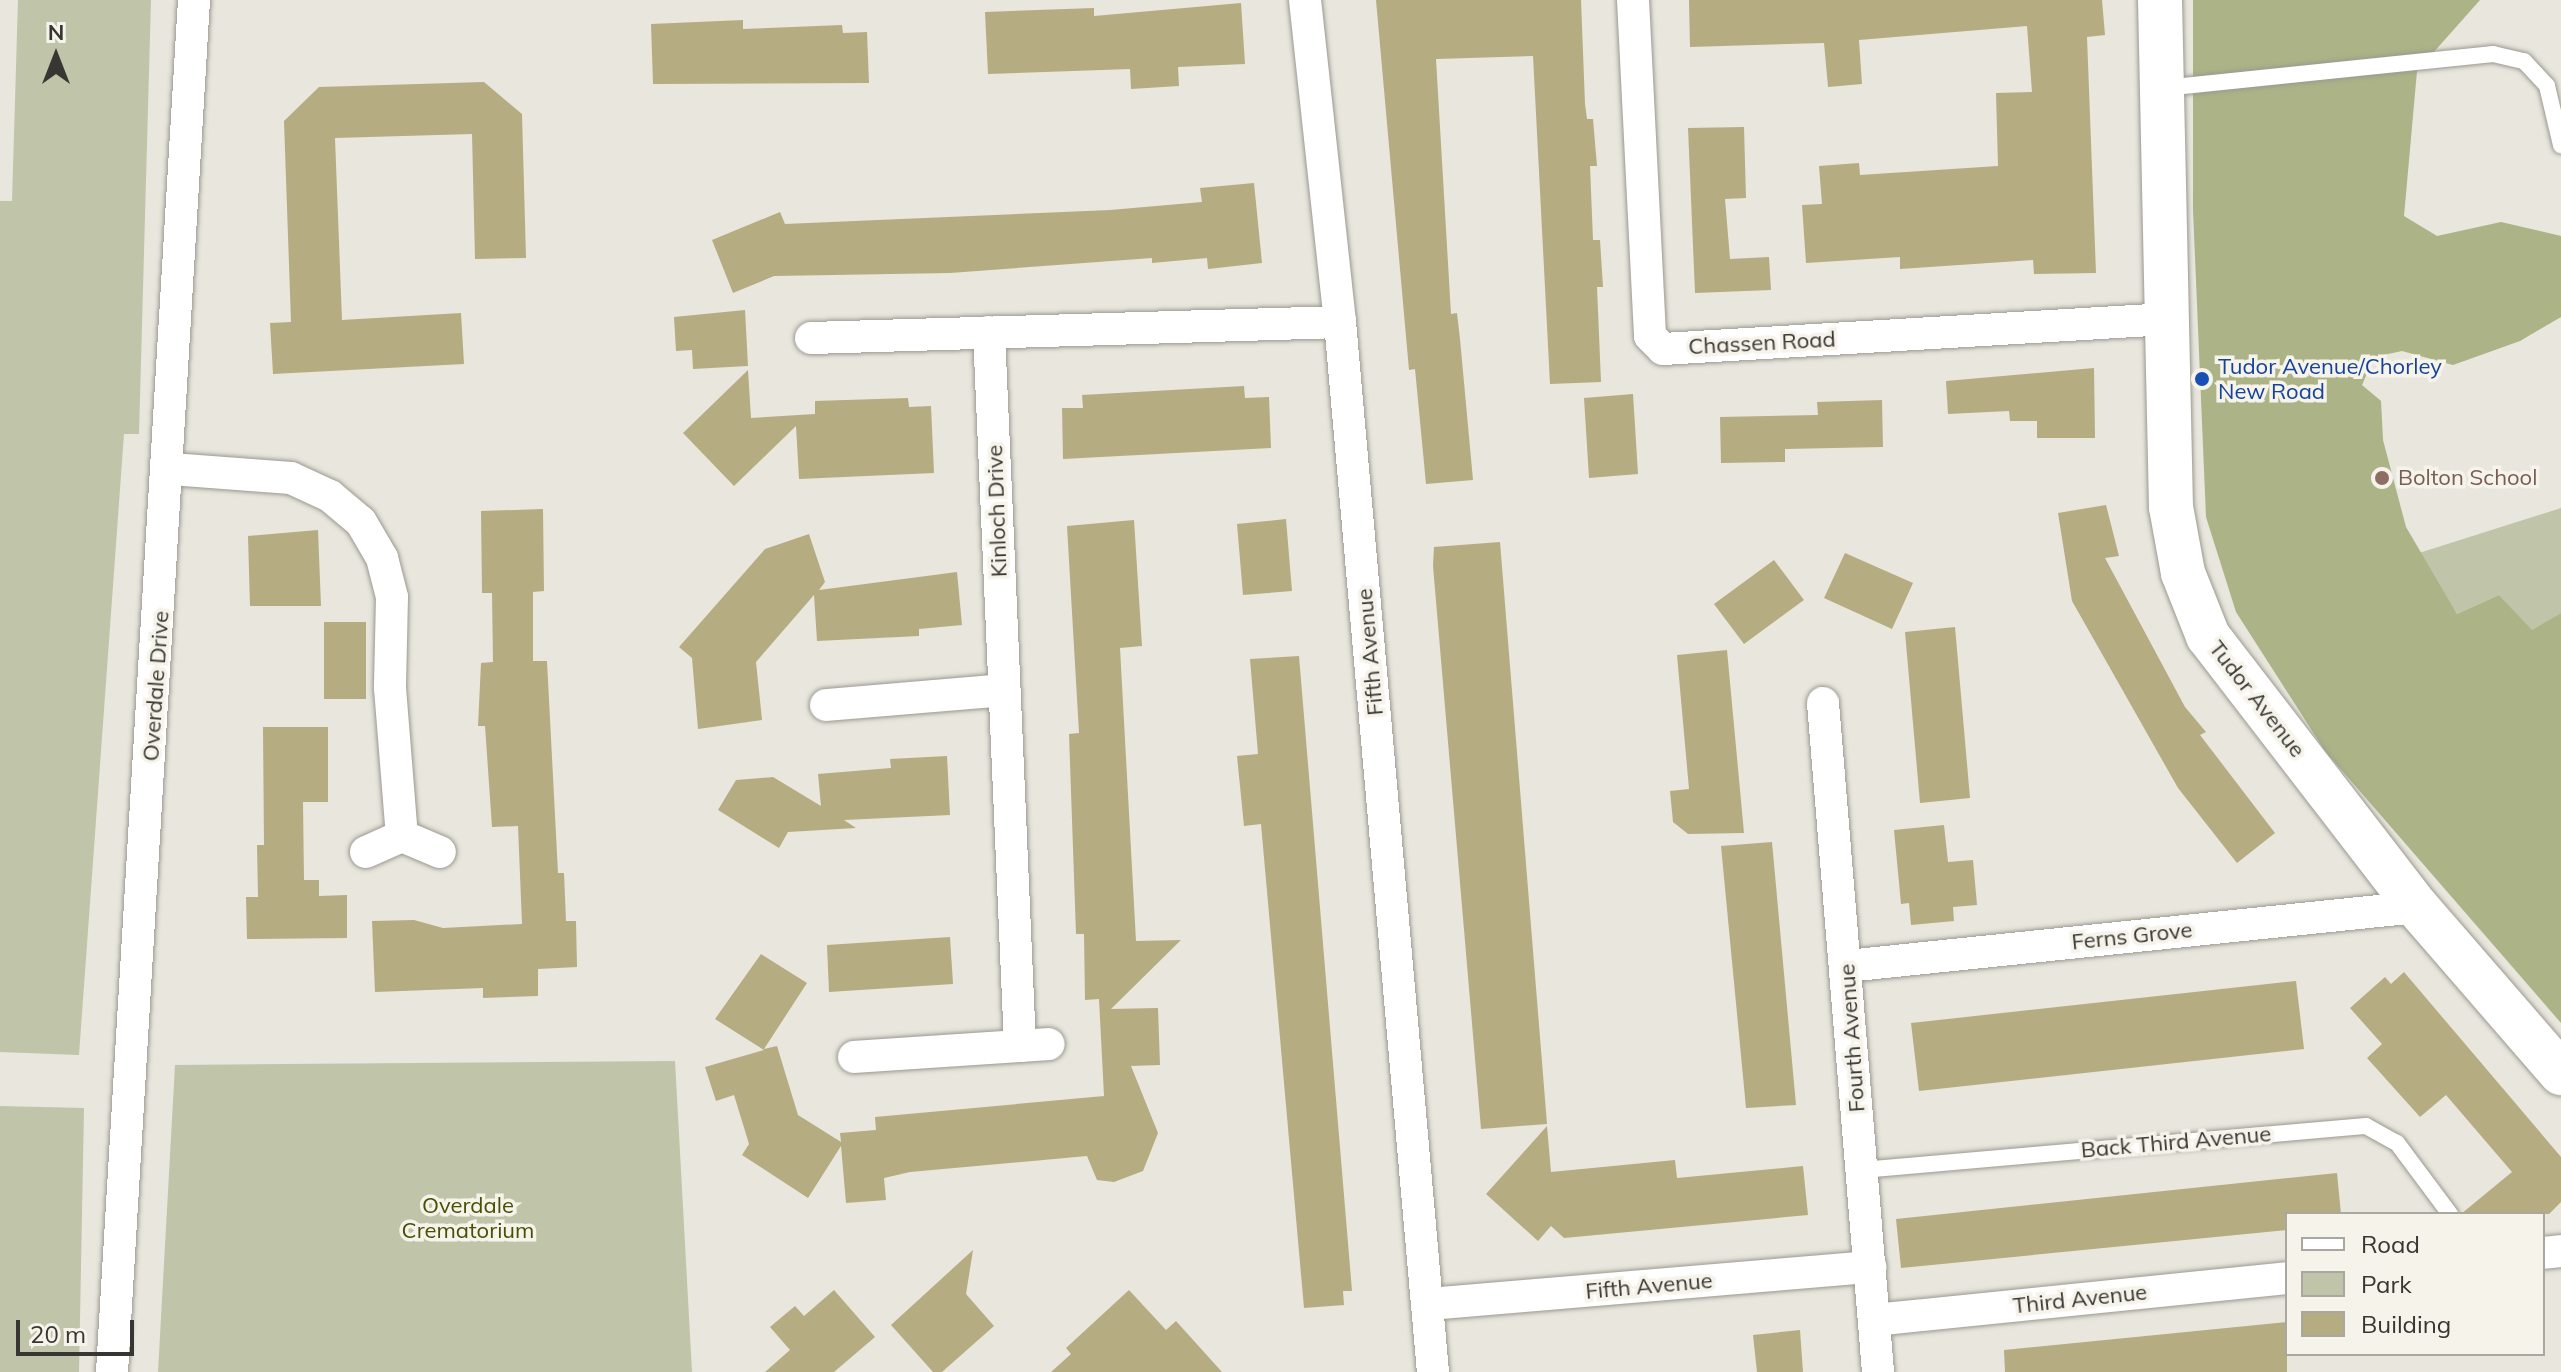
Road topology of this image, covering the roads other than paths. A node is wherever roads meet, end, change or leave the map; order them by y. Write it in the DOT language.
graph roads {
  1 [pos="194,0"];
  2 [pos="1305,0"];
  3 [pos="1633,0"];
  4 [pos="2160,0"];
  5 [pos="2162,88"];
  6 [pos="2561,145"];
  7 [pos="2168,319"];
  8 [pos="1340,322"];
  9 [pos="989,332"];
  10 [pos="811,338"];
  11 [pos="171,469"];
  12 [pos="1004,690"];
  13 [pos="1823,703"];
  14 [pos="826,705"];
  15 [pos="402,836"];
  16 [pos="366,852"];
  17 [pos="440,852"];
  18 [pos="2417,907"];
  19 [pos="1847,966"];
  20 [pos="854,1057"];
  21 [pos="2561,1073"];
  22 [pos="1862,1170"];
  23 [pos="2449,1212"];
  24 [pos="1870,1267"];
  25 [pos="2285,1278"];
  26 [pos="1429,1304"];
  27 [pos="1874,1320"];
  28 [pos="112,1372"];
  29 [pos="1433,1372"];
  30 [pos="1878,1372"];
  1 -- 11 [label="street, Overdale Drive"];
  2 -- 8 [label="street, Fifth Avenue"];
  3 -- 7 [label="street, Chassen Road"];
  4 -- 5 [label="main road, Tudor Avenue"];
  5 -- 6 [label="lane"];
  5 -- 7 [label="main road, Tudor Avenue"];
  7 -- 18 [label="main road, Tudor Avenue"];
  8 -- 9 [label="street"];
  8 -- 26 [label="street, Fifth Avenue"];
  9 -- 10 [label="street"];
  9 -- 12 [label="street, Kinloch Drive"];
  11 -- 15 [label="street"];
  11 -- 28 [label="street, Overdale Drive"];
  12 -- 14 [label="street"];
  12 -- 20 [label="street, Kinloch Drive"];
  13 -- 19 [label="street, Fourth Avenue"];
  15 -- 16 [label="street"];
  15 -- 17 [label="street"];
  18 -- 19 [label="street, Ferns Grove"];
  18 -- 21 [label="main road, Tudor Avenue"];
  19 -- 22 [label="street, Fourth Avenue"];
  22 -- 23 [label="lane, Back Third Avenue"];
  22 -- 24 [label="street, Fourth Avenue"];
  24 -- 26 [label="street, Fifth Avenue"];
  24 -- 27 [label="street, Fourth Avenue"];
  25 -- 27 [label="street, Third Avenue"];
  26 -- 29 [label="street, Fifth Avenue"];
  27 -- 30 [label="street, Fourth Avenue"];
}
